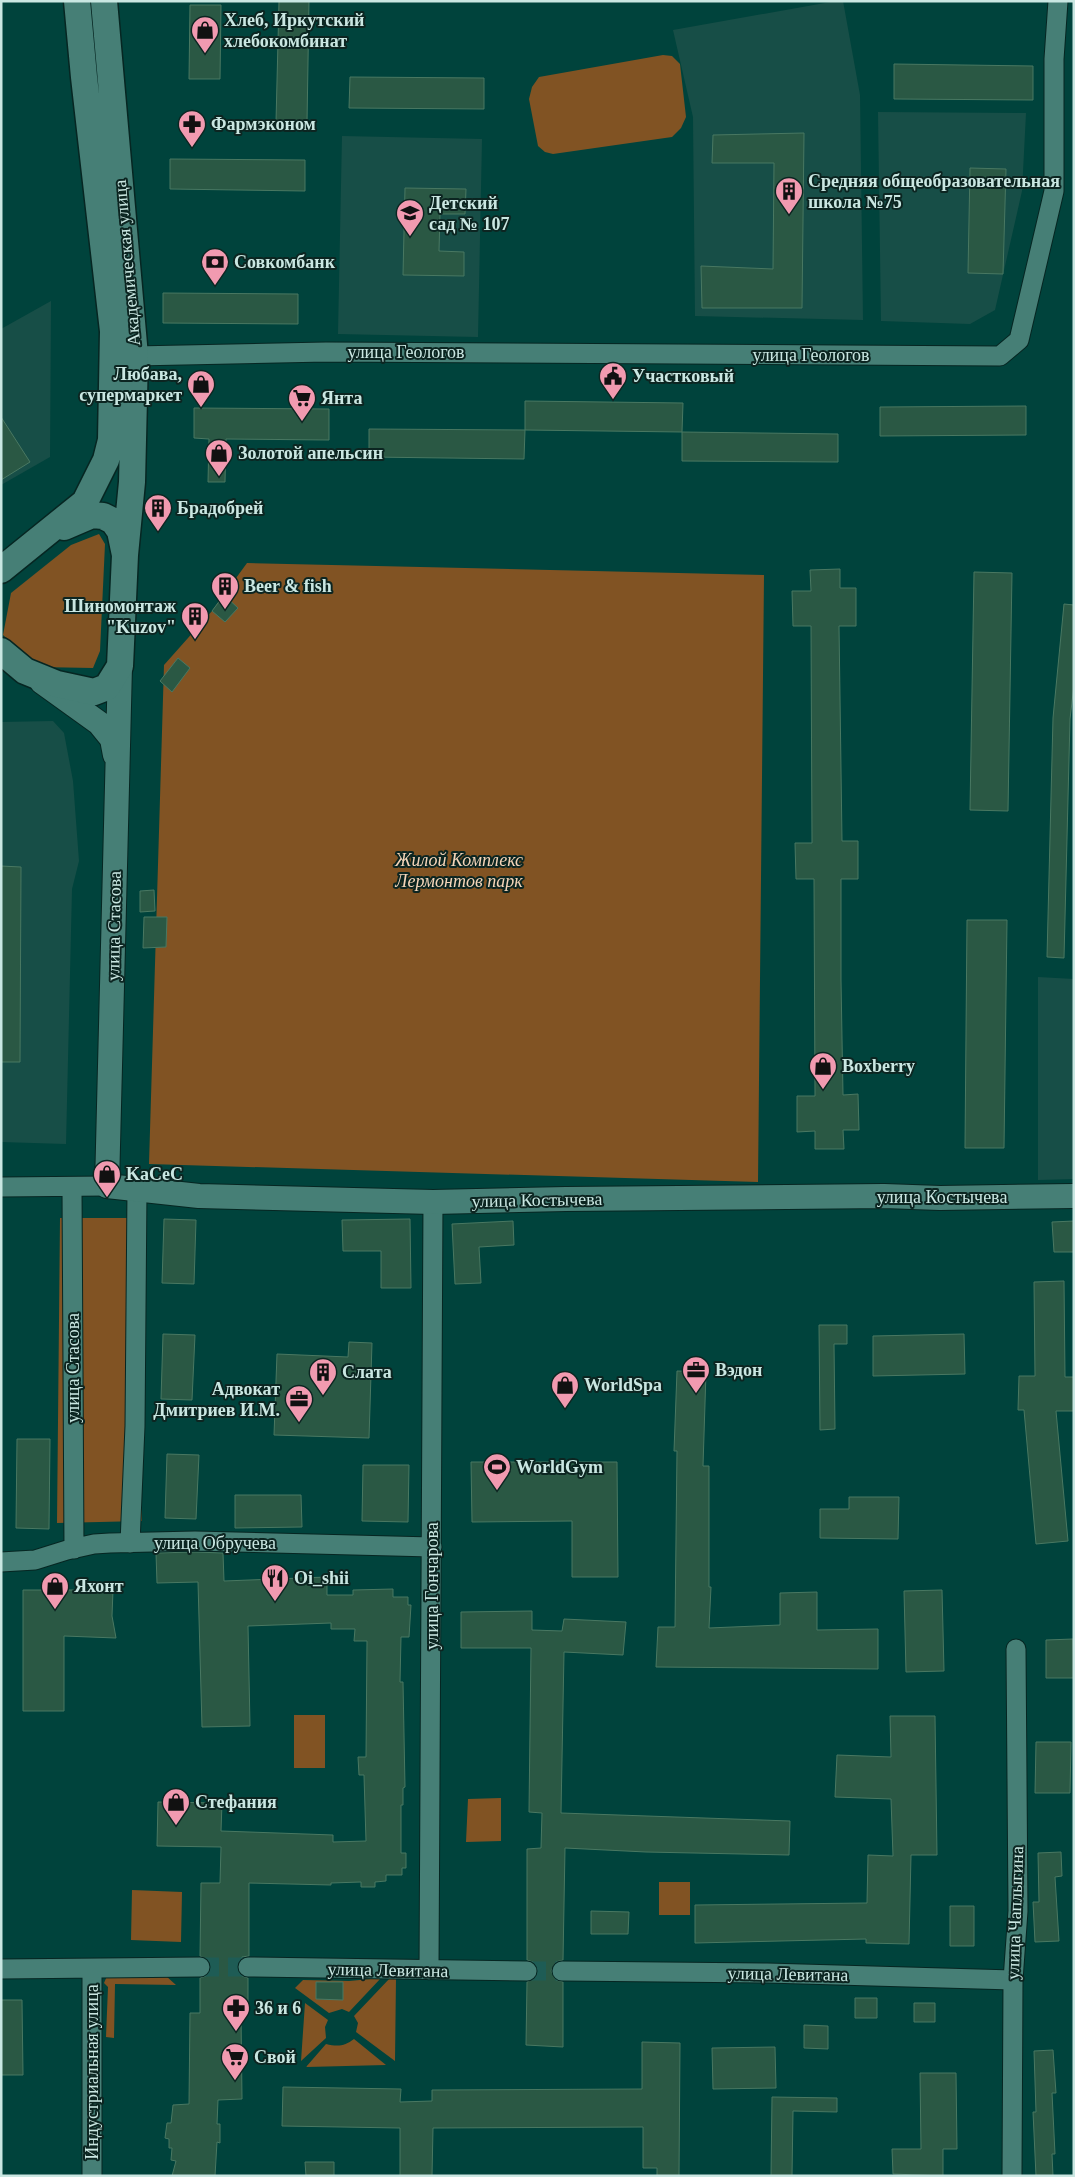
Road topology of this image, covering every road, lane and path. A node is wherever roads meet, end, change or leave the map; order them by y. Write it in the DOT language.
graph roads {
  1 [pos="77,1"];
  2 [pos="104,1"];
  3 [pos="1058,1"];
  4 [pos="135,356"];
  5 [pos="41,539"];
  6 [pos="125,554"];
  7 [pos="1,570"];
  8 [pos="1,584"];
  9 [pos="1,651"];
  10 [pos="13,666"];
  11 [pos="120,666"];
  12 [pos="118,772"];
  13 [pos="107,1186"];
  14 [pos="1,1187"];
  15 [pos="72,1188"];
  16 [pos="137,1190"];
  17 [pos="1074,1196"];
  18 [pos="434,1202"];
  19 [pos="130,1543"];
  20 [pos="432,1547"];
  21 [pos="74,1549"];
  22 [pos="1,1562"];
  23 [pos="1016,1650"];
  24 [pos="200,1967"];
  25 [pos="248,1967"];
  26 [pos="1,1969"];
  27 [pos="92,1969"];
  28 [pos="429,1970"];
  29 [pos="527,1971"];
  30 [pos="562,1971"];
  31 [pos="1013,1980"];
  32 [pos="92,2176"];
  33 [pos="1012,2176"];
  1 -- 5 [label="main road"];
  2 -- 4 [label="main road, Академическая улица"];
  3 -- 4 [label="street, улица Геологов"];
  4 -- 6 [label="main road, Академическая улица"];
  5 -- 6 [label="main road"];
  5 -- 7 [label="main road"];
  5 -- 8 [label="main road"];
  6 -- 11 [label="main road"];
  9 -- 10 [label="main road"];
  10 -- 11 [label="main road"];
  10 -- 12 [label="street"];
  11 -- 12 [label="street, улица Стасова"];
  12 -- 13 [label="street, улица Стасова"];
  13 -- 15 [label="street, улица Костычева"];
  13 -- 16 [label="street, улица Костычева"];
  14 -- 15 [label="street, улица Костычева"];
  15 -- 21 [label="street, улица Стасова"];
  16 -- 18 [label="street, улица Костычева"];
  16 -- 19 [label="street"];
  17 -- 18 [label="street, улица Костычева"];
  18 -- 20 [label="street, улица Гончарова"];
  19 -- 20 [label="street, улица Обручева"];
  19 -- 21 [label="street, улица Обручева"];
  20 -- 28 [label="street, улица Гончарова"];
  21 -- 22 [label="street, улица Обручева"];
  23 -- 31 [label="street, улица Чаплыгина"];
  24 -- 27 [label="street"];
  25 -- 28 [label="street, улица Левитана"];
  26 -- 27 [label="street"];
  27 -- 32 [label="street, Индустриальная улица"];
  28 -- 29 [label="street, улица Левитана"];
  30 -- 31 [label="street, улица Левитана"];
  31 -- 33 [label="street, улица Чаплыгина"];
}
